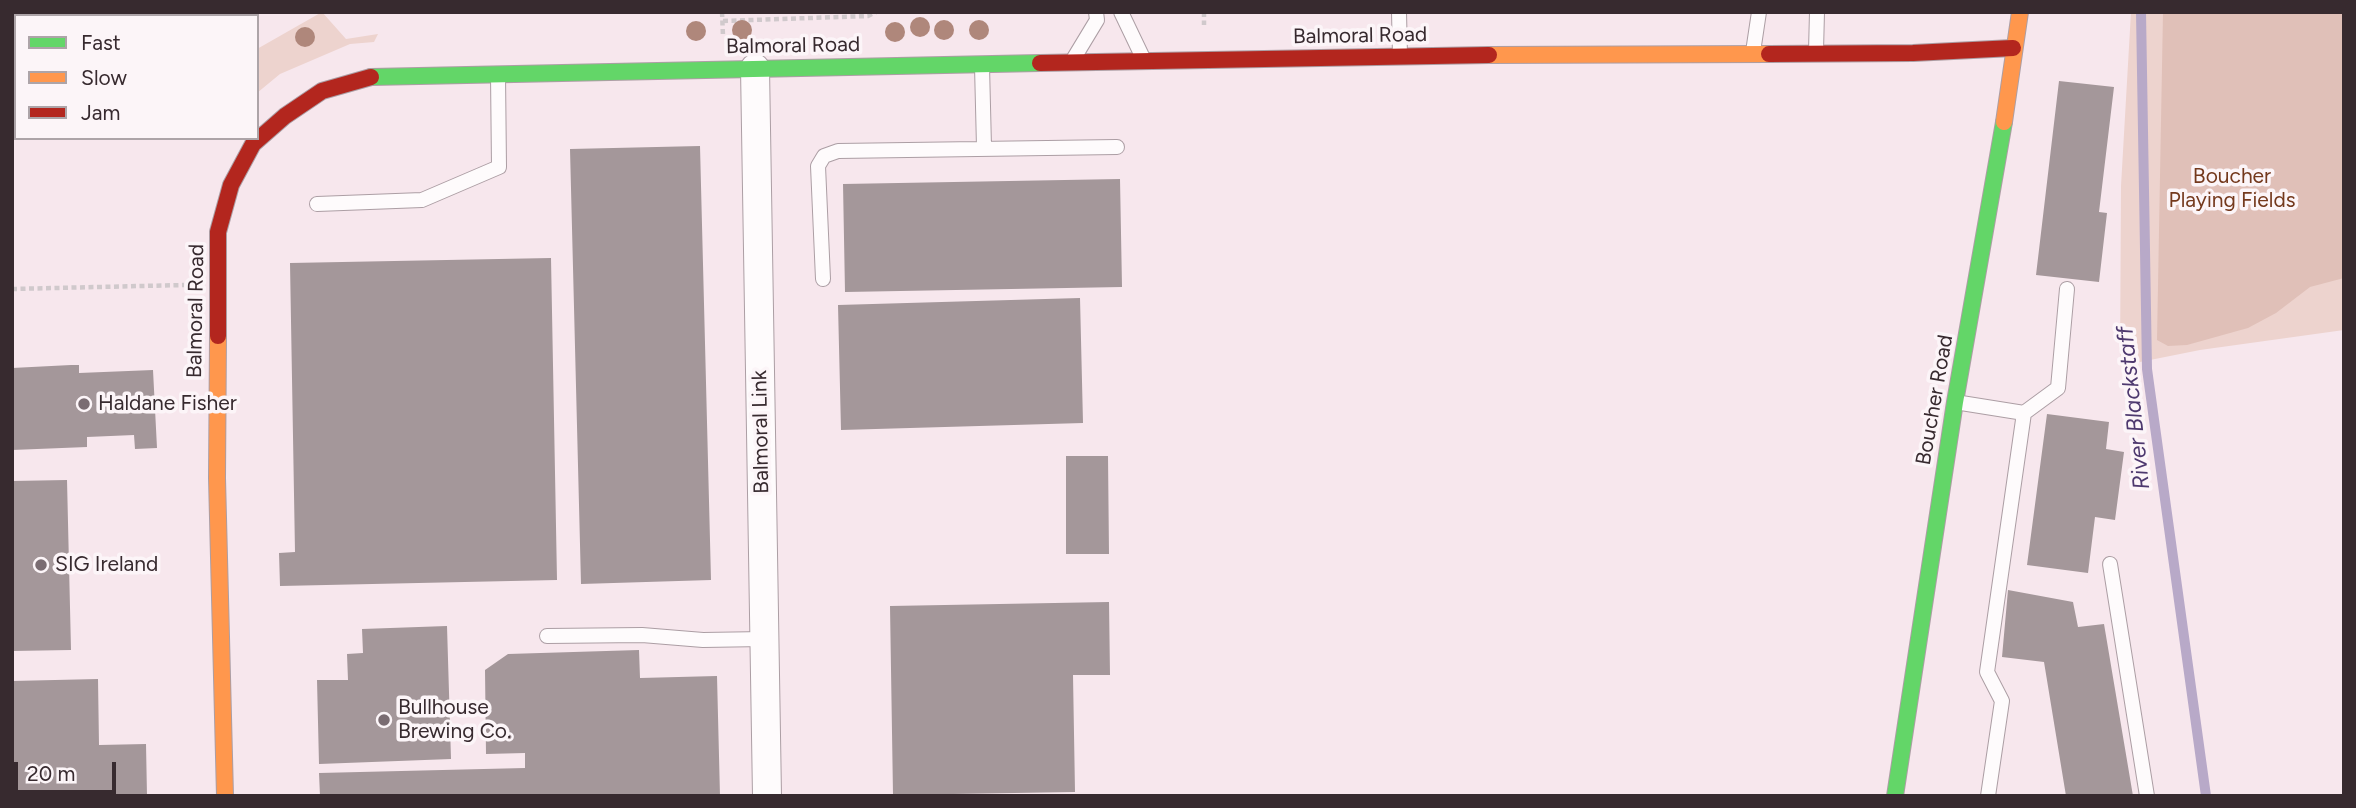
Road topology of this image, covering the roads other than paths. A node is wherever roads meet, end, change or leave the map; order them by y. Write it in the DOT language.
graph roads {
  1 [pos="1096,12"];
  2 [pos="1121,12"];
  3 [pos="1399,12"];
  4 [pos="1759,12"];
  5 [pos="1817,12"];
  6 [pos="2020,12"];
  7 [pos="2013,48"];
  8 [pos="1816,52"];
  9 [pos="1752,53"];
  10 [pos="1400,56"];
  11 [pos="1144,61"];
  12 [pos="1071,62"];
  13 [pos="981,64"];
  14 [pos="755,68"];
  15 [pos="498,74"];
  16 [pos="259,139"];
  17 [pos="258,140"];
  18 [pos="984,147"];
  19 [pos="1117,147"];
  20 [pos="317,204"];
  21 [pos="823,279"];
  22 [pos="2067,289"];
  23 [pos="1955,402"];
  24 [pos="2024,413"];
  25 [pos="2110,564"];
  26 [pos="547,636"];
  27 [pos="764,639"];
  28 [pos="225,796"];
  29 [pos="767,796"];
  30 [pos="1895,796"];
  31 [pos="1988,796"];
  32 [pos="2147,796"];
  1 -- 12 [label="lane"];
  2 -- 11 [label="lane"];
  3 -- 10 [label="lane"];
  4 -- 9 [label="lane"];
  5 -- 8 [label="lane"];
  6 -- 7 [label="street, Boucher Road"];
  7 -- 8 [label="street, Balmoral Road"];
  7 -- 23 [label="street, Boucher Road"];
  8 -- 9 [label="street, Balmoral Road"];
  9 -- 10 [label="street, Balmoral Road"];
  10 -- 11 [label="street, Balmoral Road"];
  11 -- 12 [label="street, Balmoral Road"];
  12 -- 13 [label="street, Balmoral Road"];
  13 -- 14 [label="street, Balmoral Road"];
  13 -- 18 [label="lane"];
  14 -- 15 [label="street, Balmoral Road"];
  14 -- 27 [label="street, Balmoral Link"];
  15 -- 16 [label="street, Balmoral Road"];
  15 -- 20 [label="lane"];
  17 -- 28 [label="street, Balmoral Road"];
  18 -- 19 [label="lane"];
  18 -- 21 [label="lane"];
  22 -- 24 [label="lane"];
  23 -- 24 [label="lane"];
  23 -- 30 [label="street, Boucher Road"];
  24 -- 31 [label="lane"];
  25 -- 32 [label="lane"];
  26 -- 27 [label="lane"];
  27 -- 29 [label="street, Balmoral Link"];
}
